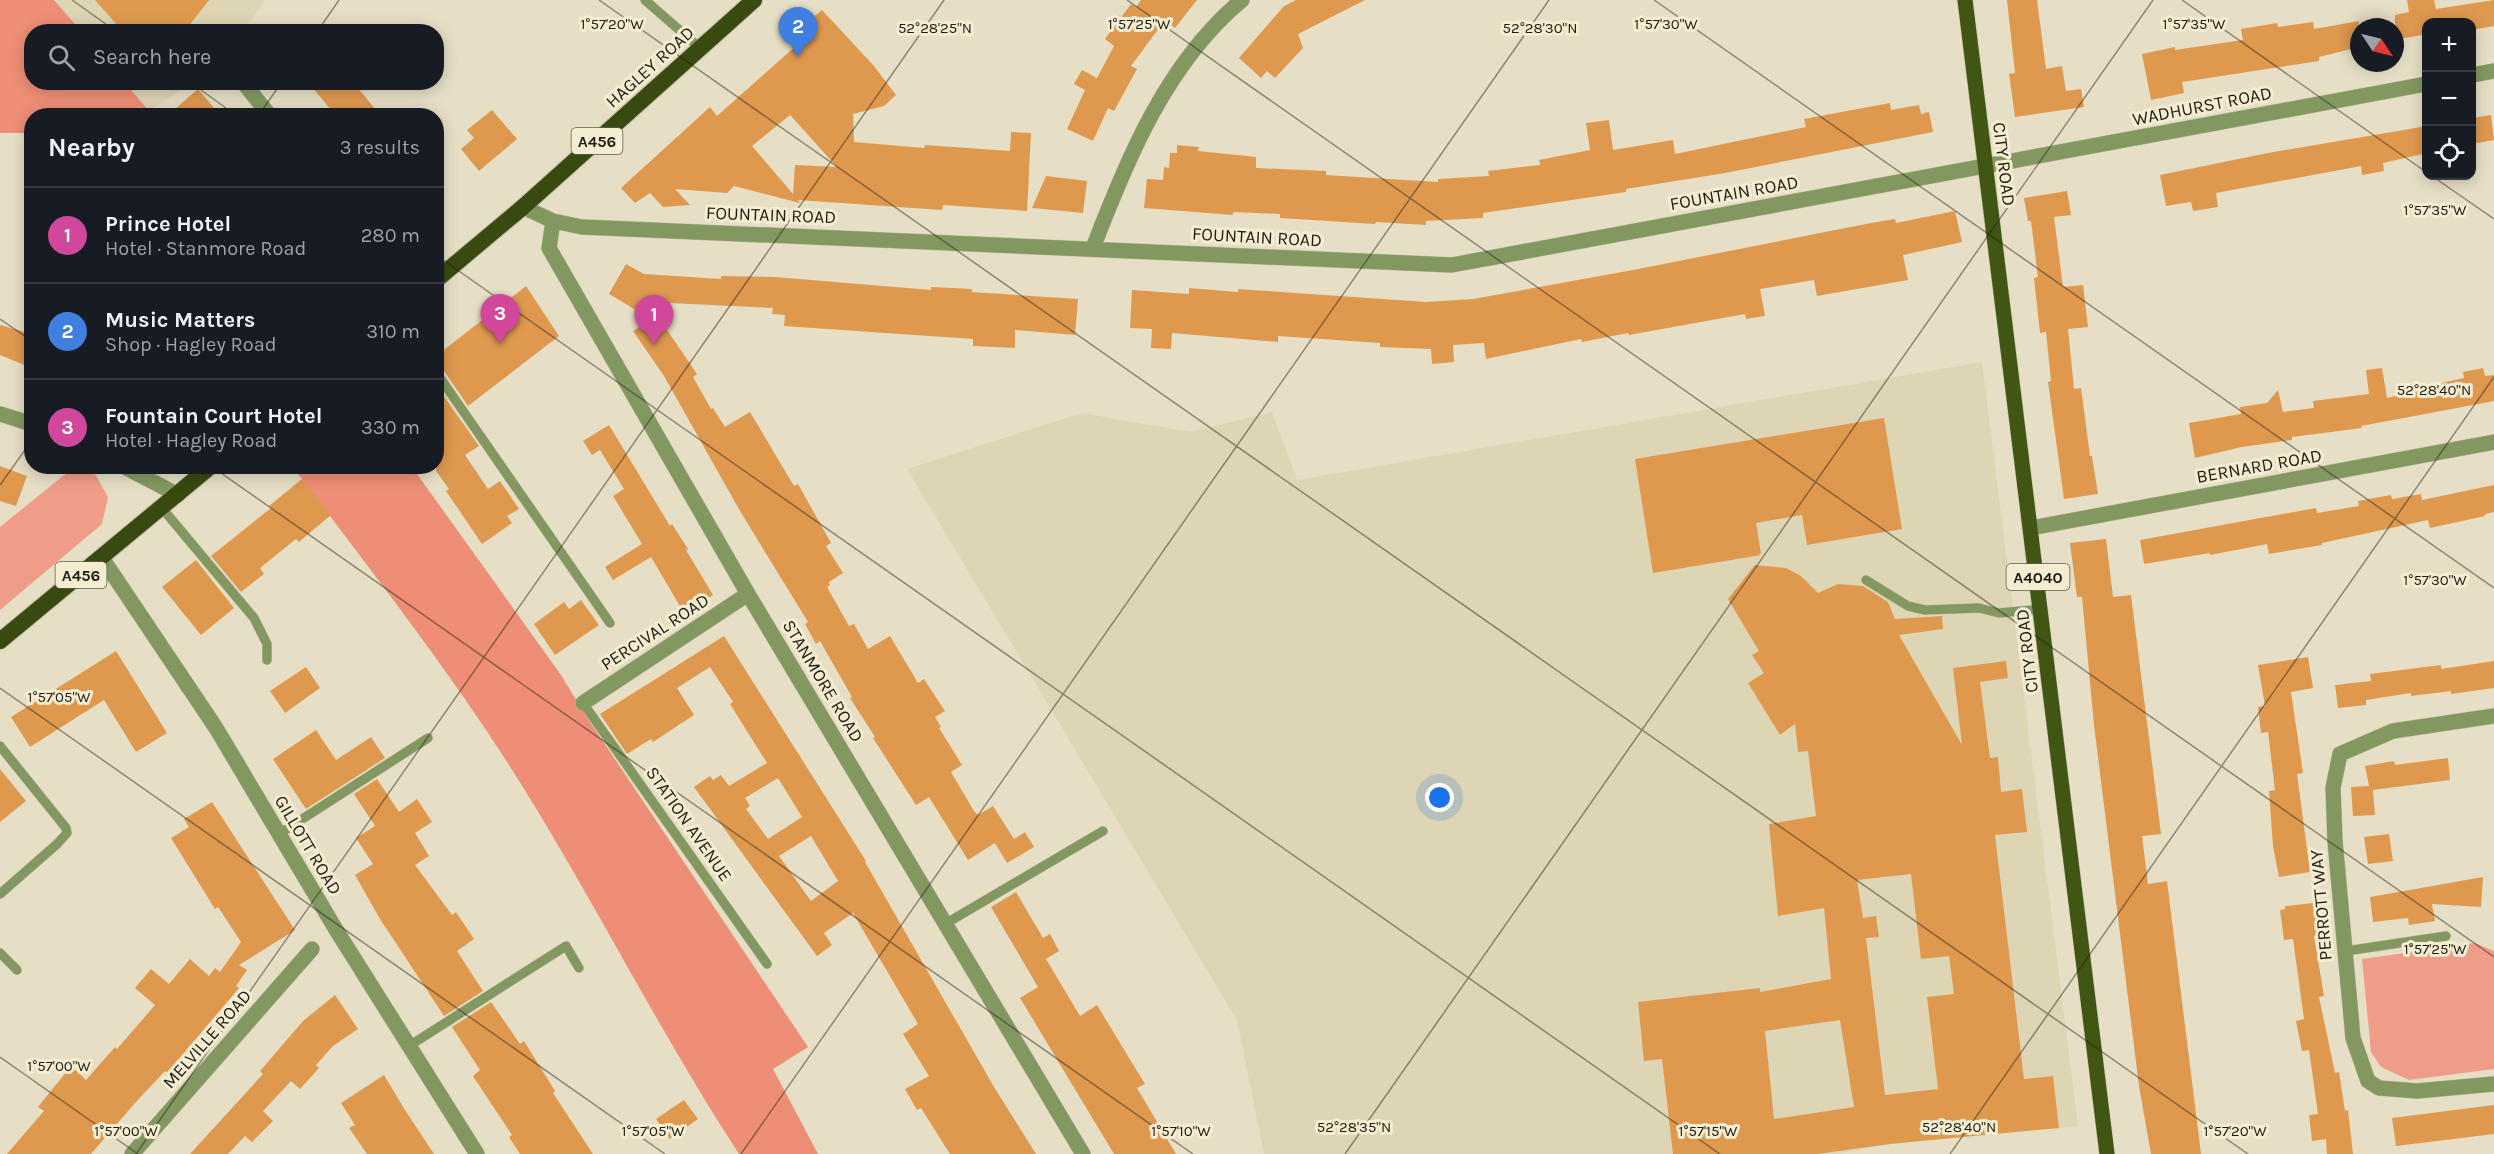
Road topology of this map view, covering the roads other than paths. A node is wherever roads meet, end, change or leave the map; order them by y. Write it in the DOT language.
graph roads {
  1 [pos="645,0"];
  2 [pos="754,0"];
  3 [pos="1242,0"];
  4 [pos="1965,0"];
  5 [pos="700,48"];
  6 [pos="2494,71"];
  7 [pos="2476,74"];
  8 [pos="2422,85"];
  9 [pos="249,90"];
  10 [pos="264,108"];
  11 [pos="1984,165"];
  12 [pos="523,207"];
  13 [pos="553,221"];
  14 [pos="1093,248"];
  15 [pos="444,273"];
  16 [pos="444,384"];
  17 [pos="0,414"];
  18 [pos="24,422"];
  19 [pos="2494,442"];
  20 [pos="138,474"];
  21 [pos="202,474"];
  22 [pos="178,495"];
  23 [pos="162,508"];
  24 [pos="2031,528"];
  25 [pos="102,558"];
  26 [pos="1866,580"];
  27 [pos="748,594"];
  28 [pos="2042,609"];
  29 [pos="610,623"];
  30 [pos="0,641"];
  31 [pos="267,660"];
  32 [pos="583,703"];
  33 [pos="2494,716"];
  34 [pos="428,738"];
  35 [pos="0,746"];
  36 [pos="1102,831"];
  37 [pos="279,834"];
  38 [pos="0,894"];
  39 [pos="945,924"];
  40 [pos="2445,936"];
  41 [pos="312,950"];
  42 [pos="2346,951"];
  43 [pos="0,953"];
  44 [pos="767,964"];
  45 [pos="579,968"];
  46 [pos="17,970"];
  47 [pos="409,1046"];
  48 [pos="2494,1084"];
  49 [pos="132,1154"];
  50 [pos="477,1154"];
  51 [pos="1083,1154"];
  52 [pos="2107,1154"];
  1 -- 5 [label="lane"];
  2 -- 5 [label="highway, HAGLEY ROAD / A456"];
  3 -- 14 [label="street"];
  4 -- 11 [label="main road, CITY ROAD / A4040"];
  5 -- 12 [label="highway, HAGLEY ROAD / A456"];
  6 -- 7 [label="street"];
  8 -- 11 [label="street, WADHURST ROAD"];
  9 -- 10 [label="street"];
  11 -- 14 [label="street, FOUNTAIN ROAD"];
  11 -- 24 [label="main road, CITY ROAD / A4040"];
  12 -- 13 [label="street, FOUNTAIN ROAD"];
  12 -- 15 [label="highway, HAGLEY ROAD / A456"];
  13 -- 14 [label="street, FOUNTAIN ROAD"];
  13 -- 27 [label="street, STANMORE ROAD"];
  16 -- 29 [label="lane"];
  17 -- 18 [label="street"];
  19 -- 24 [label="street, BERNARD ROAD"];
  20 -- 22 [label="street"];
  21 -- 22 [label="highway, A456"];
  22 -- 23 [label="highway, A456"];
  23 -- 25 [label="highway, A456"];
  23 -- 31 [label="lane"];
  24 -- 28 [label="main road, CITY ROAD / A4040"];
  25 -- 30 [label="highway, A456"];
  25 -- 37 [label="street, GILLOTT ROAD"];
  26 -- 28 [label="lane"];
  27 -- 32 [label="street, PERCIVAL ROAD"];
  27 -- 39 [label="street, STANMORE ROAD"];
  28 -- 52 [label="main road, CITY ROAD / A4040"];
  32 -- 44 [label="lane, STATION AVENUE"];
  33 -- 42 [label="street, PERROTT WAY"];
  34 -- 37 [label="lane"];
  35 -- 38 [label="lane"];
  36 -- 39 [label="lane"];
  37 -- 47 [label="street, GILLOTT ROAD"];
  39 -- 51 [label="street, STANMORE ROAD"];
  40 -- 42 [label="lane"];
  41 -- 49 [label="street, MELVILLE ROAD"];
  42 -- 48 [label="street, PERROTT WAY"];
  43 -- 46 [label="lane"];
  45 -- 47 [label="lane"];
  47 -- 50 [label="street, GILLOTT ROAD"];
}
